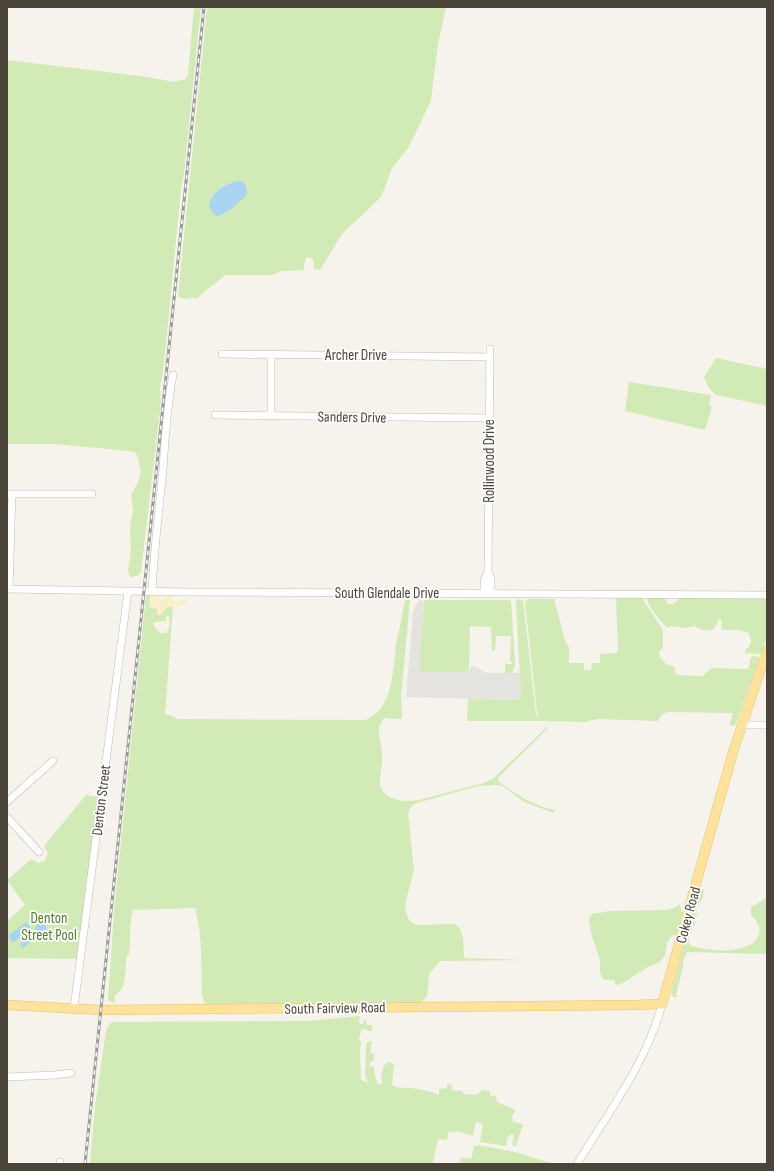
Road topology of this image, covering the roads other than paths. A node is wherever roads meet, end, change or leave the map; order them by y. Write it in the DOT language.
graph roads {
  1 [pos="490,353"];
  2 [pos="222,354"];
  3 [pos="271,355"];
  4 [pos="173,375"];
  5 [pos="215,415"];
  6 [pos="271,416"];
  7 [pos="489,418"];
  8 [pos="10,494"];
  9 [pos="92,494"];
  10 [pos="488,572"];
  11 [pos="8,589"];
  12 [pos="128,591"];
  13 [pos="152,591"];
  14 [pos="484,594"];
  15 [pos="491,594"];
  16 [pos="767,595"];
  17 [pos="767,651"];
  18 [pos="742,725"];
  19 [pos="767,725"];
  20 [pos="53,761"];
  21 [pos="7,802"];
  22 [pos="7,817"];
  23 [pos="39,852"];
  24 [pos="662,1004"];
  25 [pos="7,1005"];
  26 [pos="74,1008"];
  27 [pos="71,1073"];
  28 [pos="7,1077"];
  29 [pos="577,1164"];
  1 -- 3 [label="street, Archer Drive"];
  1 -- 7 [label="street, Rollinwood Drive"];
  2 -- 3 [label="street, Archer Drive"];
  3 -- 6 [label="street"];
  4 -- 13 [label="street"];
  5 -- 6 [label="street, Sanders Drive"];
  6 -- 7 [label="street, Sanders Drive"];
  7 -- 10 [label="street, Rollinwood Drive"];
  8 -- 9 [label="street"];
  8 -- 11 [label="street"];
  10 -- 14 [label="street, Rollinwood Drive"];
  10 -- 15 [label="street, Rollinwood Drive"];
  11 -- 12 [label="street, South Glendale Drive"];
  12 -- 13 [label="street, South Glendale Drive"];
  12 -- 26 [label="street, Denton Street"];
  13 -- 14 [label="street, South Glendale Drive"];
  14 -- 15 [label="street, South Glendale Drive"];
  15 -- 16 [label="street, South Glendale Drive"];
  17 -- 18 [label="main road, Cokey Road"];
  18 -- 19 [label="street"];
  18 -- 24 [label="main road, Cokey Road"];
  20 -- 21 [label="street"];
  22 -- 23 [label="street"];
  24 -- 26 [label="main road, South Fairview Road"];
  24 -- 29 [label="street, Cokey Road"];
  25 -- 26 [label="main road, South Fairview Road"];
  27 -- 28 [label="street"];
}
